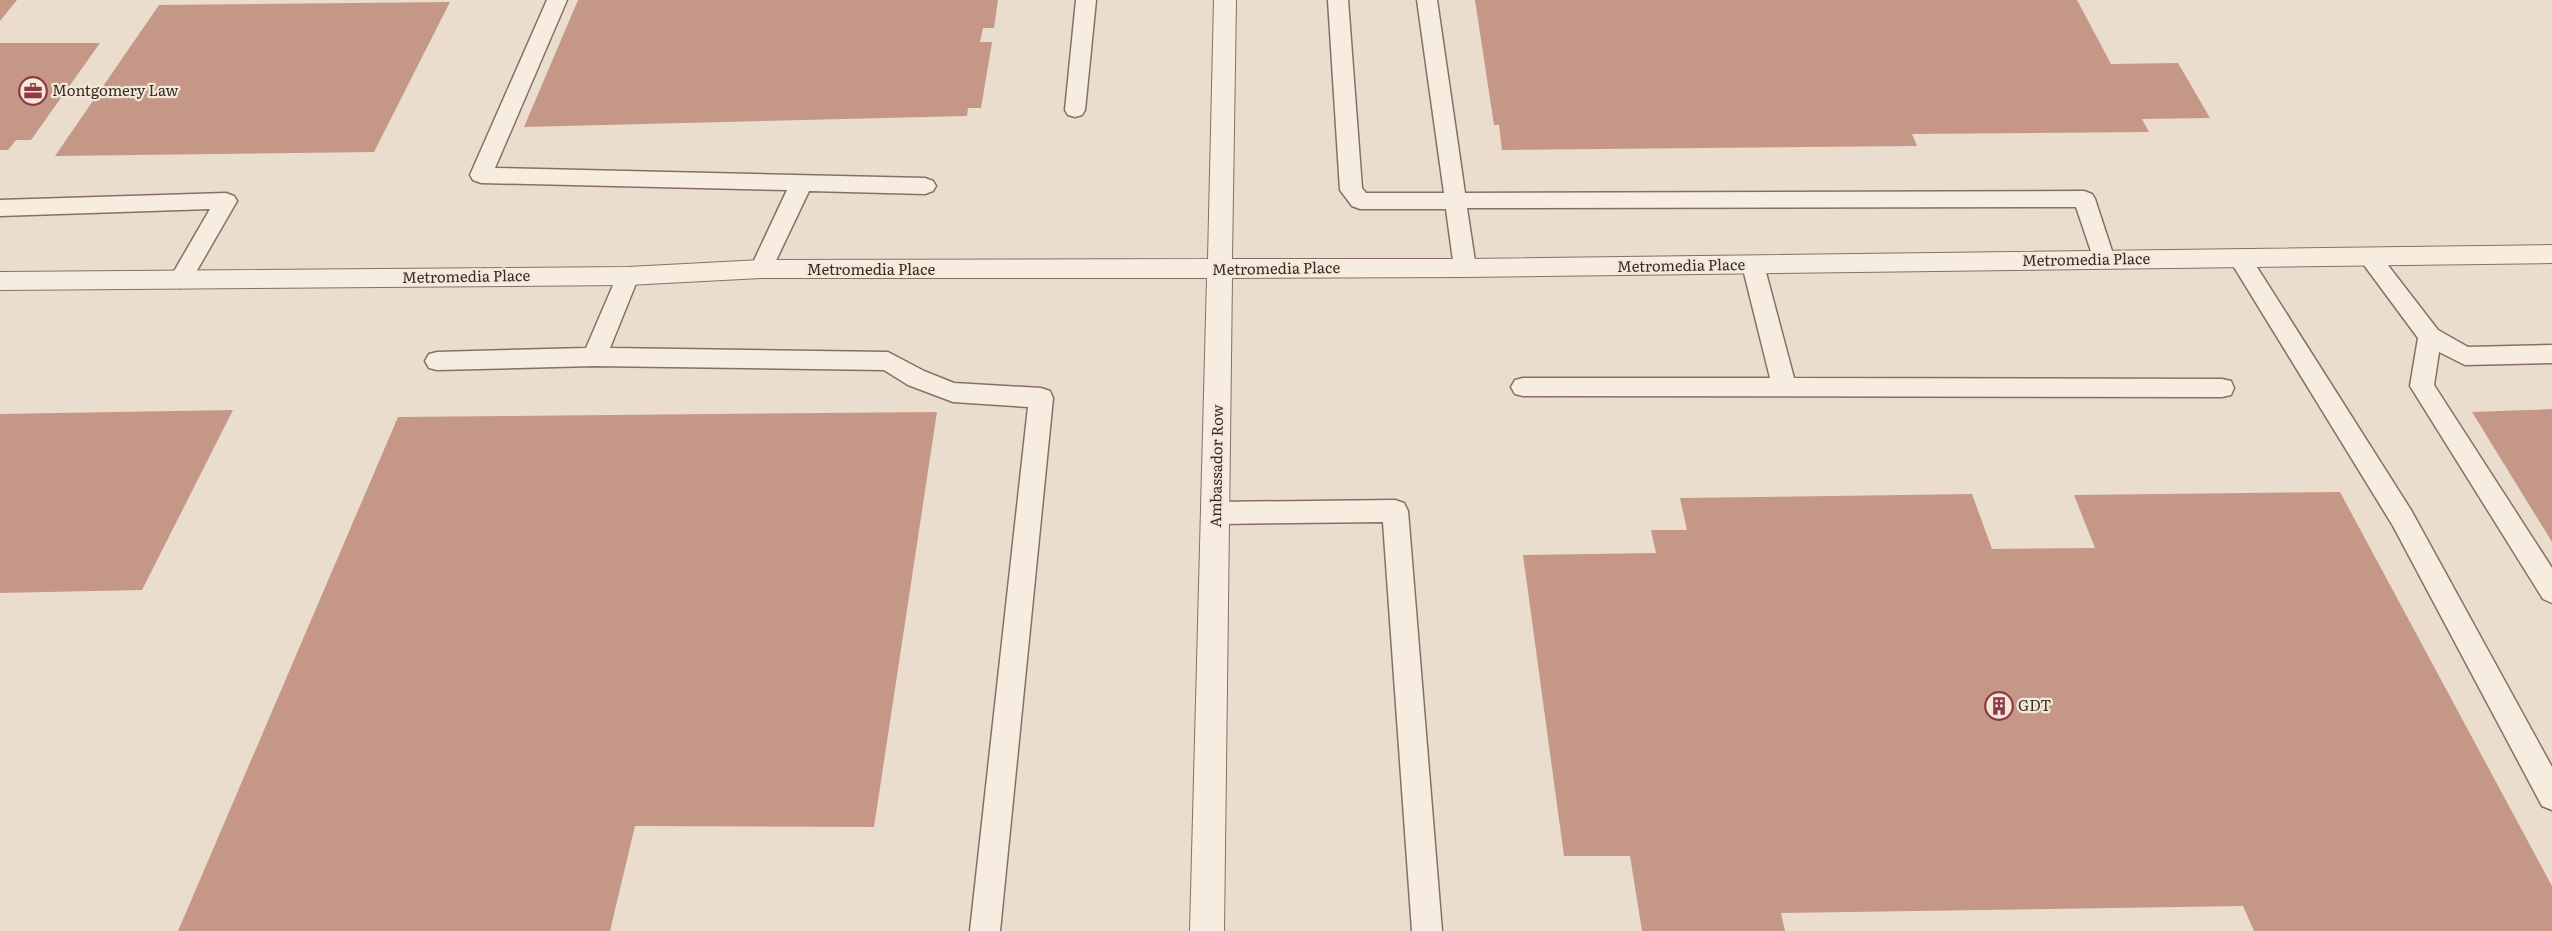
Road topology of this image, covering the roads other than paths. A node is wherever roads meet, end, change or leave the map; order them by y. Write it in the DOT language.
graph roads {
  1 [pos="557,0"];
  2 [pos="1086,0"];
  3 [pos="1225,0"];
  4 [pos="1338,0"];
  5 [pos="1427,0"];
  6 [pos="1075,110"];
  7 [pos="802,182"];
  8 [pos="925,186"];
  9 [pos="1456,200"];
  10 [pos="0,208"];
  11 [pos="2552,254"];
  12 [pos="2369,257"];
  13 [pos="2240,259"];
  14 [pos="2104,260"];
  15 [pos="1753,265"];
  16 [pos="1465,268"];
  17 [pos="761,269"];
  18 [pos="1222,269"];
  19 [pos="628,276"];
  20 [pos="180,280"];
  21 [pos="0,281"];
  22 [pos="2430,336"];
  23 [pos="2552,354"];
  24 [pos="594,358"];
  25 [pos="436,361"];
  26 [pos="1784,386"];
  27 [pos="1523,387"];
  28 [pos="2222,388"];
  29 [pos="1216,513"];
  30 [pos="2552,591"];
  31 [pos="2552,796"];
  32 [pos="985,931"];
  33 [pos="1207,931"];
  34 [pos="1427,931"];
  1 -- 7 [label="lane"];
  2 -- 6 [label="lane"];
  3 -- 18 [label="street, Ambassador Row"];
  4 -- 9 [label="lane"];
  5 -- 9 [label="lane"];
  7 -- 8 [label="lane"];
  7 -- 17 [label="lane"];
  9 -- 14 [label="lane"];
  9 -- 16 [label="lane"];
  10 -- 20 [label="lane"];
  11 -- 12 [label="street, Metromedia Place"];
  12 -- 13 [label="street, Metromedia Place"];
  12 -- 22 [label="lane"];
  13 -- 14 [label="street, Metromedia Place"];
  13 -- 31 [label="lane"];
  14 -- 15 [label="street, Metromedia Place"];
  15 -- 16 [label="street, Metromedia Place"];
  15 -- 26 [label="lane"];
  16 -- 18 [label="street, Metromedia Place"];
  17 -- 18 [label="street, Metromedia Place"];
  17 -- 19 [label="street, Metromedia Place"];
  18 -- 29 [label="street, Ambassador Row"];
  19 -- 20 [label="street, Metromedia Place"];
  19 -- 24 [label="lane"];
  20 -- 21 [label="street, Metromedia Place"];
  22 -- 23 [label="lane"];
  22 -- 30 [label="lane"];
  24 -- 25 [label="lane"];
  24 -- 32 [label="lane"];
  26 -- 27 [label="lane"];
  26 -- 28 [label="lane"];
  29 -- 33 [label="street, Ambassador Row"];
  29 -- 34 [label="lane"];
}
